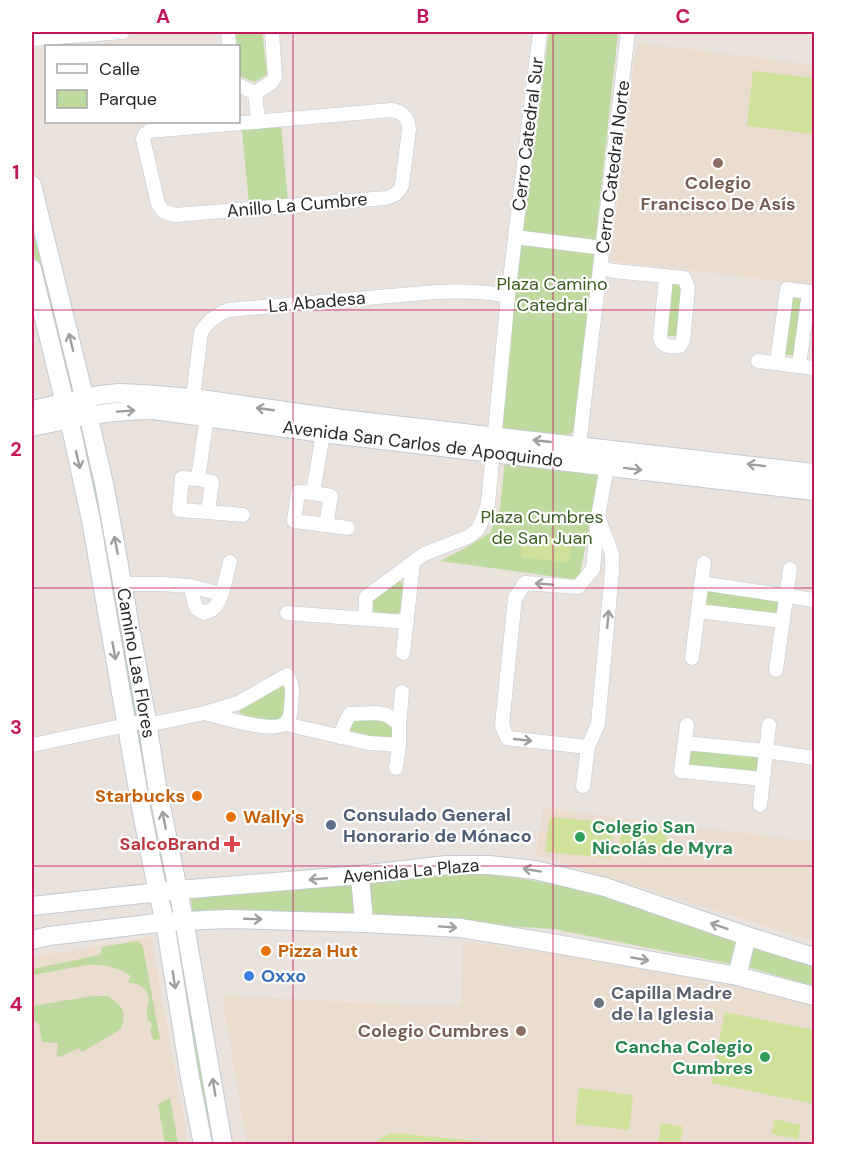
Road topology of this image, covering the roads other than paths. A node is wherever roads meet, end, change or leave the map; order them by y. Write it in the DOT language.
graph roads {
  1 [pos="123,32"];
  2 [pos="272,32"];
  3 [pos="540,32"];
  4 [pos="628,32"];
  5 [pos="32,39"];
  6 [pos="240,86"];
  7 [pos="255,93"];
  8 [pos="258,122"];
  9 [pos="32,185"];
  10 [pos="516,237"];
  11 [pos="603,248"];
  12 [pos="601,268"];
  13 [pos="32,269"];
  14 [pos="666,277"];
  15 [pos="812,292"];
  16 [pos="508,296"];
  17 [pos="758,361"];
  18 [pos="777,363"];
  19 [pos="799,366"];
  20 [pos="814,368"];
  21 [pos="192,398"];
  22 [pos="86,407"];
  23 [pos="32,410"];
  24 [pos="67,411"];
  25 [pos="207,416"];
  26 [pos="32,427"];
  27 [pos="323,433"];
  28 [pos="493,445"];
  29 [pos="579,445"];
  30 [pos="607,466"];
  31 [pos="814,472"];
  32 [pos="198,479"];
  33 [pos="814,491"];
  34 [pos="313,493"];
  35 [pos="207,512"];
  36 [pos="243,515"];
  37 [pos="598,517"];
  38 [pos="326,525"];
  39 [pos="348,528"];
  40 [pos="230,562"];
  41 [pos="413,563"];
  42 [pos="704,563"];
  43 [pos="593,569"];
  44 [pos="790,569"];
  45 [pos="612,571"];
  46 [pos="701,583"];
  47 [pos="123,584"];
  48 [pos="190,586"];
  49 [pos="221,594"];
  50 [pos="786,597"];
  51 [pos="814,600"];
  52 [pos="698,611"];
  53 [pos="287,613"];
  54 [pos="365,618"];
  55 [pos="782,621"];
  56 [pos="407,622"];
  57 [pos="403,653"];
  58 [pos="692,658"];
  59 [pos="776,670"];
  60 [pos="402,692"];
  61 [pos="205,713"];
  62 [pos="147,722"];
  63 [pos="285,724"];
  64 [pos="399,724"];
  65 [pos="127,725"];
  66 [pos="687,725"];
  67 [pos="769,725"];
  68 [pos="340,738"];
  69 [pos="685,743"];
  70 [pos="32,745"];
  71 [pos="399,746"];
  72 [pos="588,747"];
  73 [pos="766,751"];
  74 [pos="814,758"];
  75 [pos="396,768"];
  76 [pos="681,771"];
  77 [pos="763,779"];
  78 [pos="582,786"];
  79 [pos="678,786"];
  80 [pos="760,806"];
  81 [pos="360,875"];
  82 [pos="178,890"];
  83 [pos="158,893"];
  84 [pos="38,905"];
  85 [pos="184,920"];
  86 [pos="165,922"];
  87 [pos="364,923"];
  88 [pos="747,936"];
  89 [pos="40,938"];
  90 [pos="814,957"];
  91 [pos="737,976"];
  92 [pos="814,996"];
  93 [pos="203,1144"];
  94 [pos="223,1144"];
  1 -- 5 [label="street"];
  2 -- 7 [label="street"];
  3 -- 10 [label="street, Cerro Catedral Sur"];
  4 -- 11 [label="street, Cerro Catedral Norte"];
  6 -- 7 [label="street"];
  7 -- 8 [label="street"];
  8 -- 8 [label="street, Anillo La Cumbre"];
  22 -- 9 [label="street, Camino Las Flores, one-way"];
  10 -- 11 [label="street, Cerro Catedral Sur"];
  10 -- 16 [label="street, Cerro Catedral Sur"];
  11 -- 12 [label="street, Cerro Catedral Norte"];
  12 -- 14 [label="street"];
  12 -- 29 [label="street, Cerro Catedral Norte"];
  13 -- 24 [label="street, Camino Las Flores"];
  14 -- 14 [label="street"];
  15 -- 18 [label="street"];
  15 -- 19 [label="street"];
  16 -- 21 [label="street, La Abadesa"];
  16 -- 28 [label="street, Cerro Catedral Sur"];
  17 -- 18 [label="street"];
  18 -- 19 [label="street"];
  19 -- 20 [label="street"];
  21 -- 22 [label="street, Avenida San Carlos de Apoquindo"];
  28 -- 21 [label="street, Avenida San Carlos de Apoquindo, one-way"];
  22 -- 24 [label="street, Avenida San Carlos de Apoquindo"];
  22 -- 25 [label="street, Avenida San Carlos de Apoquindo, one-way"];
  47 -- 22 [label="street, Camino Las Flores, one-way"];
  23 -- 24 [label="street, Avenida San Carlos de Apoquindo"];
  24 -- 26 [label="street, Avenida San Carlos de Apoquindo"];
  24 -- 65 [label="street, Camino Las Flores, one-way"];
  25 -- 27 [label="street, Avenida San Carlos de Apoquindo"];
  25 -- 32 [label="street"];
  27 -- 28 [label="street, Avenida San Carlos de Apoquindo"];
  27 -- 34 [label="street"];
  29 -- 28 [label="street, Avenida San Carlos de Apoquindo, one-way"];
  28 -- 30 [label="street, Avenida San Carlos de Apoquindo"];
  28 -- 41 [label="street, Cerro Catedral Sur"];
  31 -- 29 [label="street, Avenida San Carlos de Apoquindo, one-way"];
  30 -- 33 [label="street, Avenida San Carlos de Apoquindo, one-way"];
  30 -- 37 [label="street"];
  32 -- 35 [label="street"];
  32 -- 35 [label="street"];
  34 -- 38 [label="street"];
  34 -- 38 [label="street"];
  35 -- 36 [label="street"];
  37 -- 43 [label="street"];
  37 -- 45 [label="street"];
  38 -- 39 [label="street"];
  40 -- 49 [label="street"];
  41 -- 54 [label="street, Cerro Catedral Sur"];
  41 -- 56 [label="street"];
  42 -- 46 [label="street"];
  43 -- 45 [label="street"];
  43 -- 72 [label="street, one-way"];
  44 -- 50 [label="street"];
  72 -- 45 [label="street, one-way"];
  46 -- 50 [label="street"];
  46 -- 52 [label="street"];
  47 -- 48 [label="street"];
  47 -- 62 [label="street, Camino Las Flores"];
  48 -- 49 [label="street"];
  48 -- 49 [label="street"];
  50 -- 51 [label="street"];
  50 -- 55 [label="street"];
  52 -- 55 [label="street"];
  52 -- 58 [label="street"];
  53 -- 54 [label="street"];
  54 -- 56 [label="street"];
  55 -- 59 [label="street"];
  56 -- 57 [label="street"];
  60 -- 64 [label="street"];
  61 -- 62 [label="street"];
  61 -- 63 [label="street"];
  61 -- 63 [label="street"];
  62 -- 65 [label="street"];
  82 -- 62 [label="street, Camino Las Flores, one-way"];
  63 -- 68 [label="street"];
  64 -- 68 [label="street"];
  64 -- 71 [label="street"];
  65 -- 70 [label="street"];
  65 -- 83 [label="street, Camino Las Flores"];
  66 -- 69 [label="street"];
  67 -- 73 [label="street"];
  68 -- 71 [label="street"];
  69 -- 73 [label="street"];
  69 -- 76 [label="street"];
  71 -- 75 [label="street"];
  72 -- 78 [label="street"];
  73 -- 74 [label="street"];
  73 -- 77 [label="street"];
  76 -- 77 [label="street"];
  76 -- 79 [label="street"];
  77 -- 80 [label="street"];
  81 -- 82 [label="street, Avenida La Plaza, one-way"];
  81 -- 87 [label="street"];
  88 -- 81 [label="street, Avenida La Plaza, one-way"];
  82 -- 83 [label="street, Avenida La Plaza"];
  82 -- 85 [label="street, Camino Las Flores"];
  83 -- 84 [label="street, Avenida La Plaza"];
  83 -- 86 [label="street, Camino Las Flores"];
  84 -- 89 [label="street"];
  85 -- 86 [label="street"];
  85 -- 87 [label="street, one-way"];
  94 -- 85 [label="street, Camino Las Flores, one-way"];
  86 -- 89 [label="street"];
  86 -- 93 [label="street, Camino Las Flores, one-way"];
  87 -- 91 [label="street, one-way"];
  88 -- 90 [label="street, Avenida La Plaza"];
  88 -- 91 [label="street"];
  91 -- 92 [label="street"];
}
